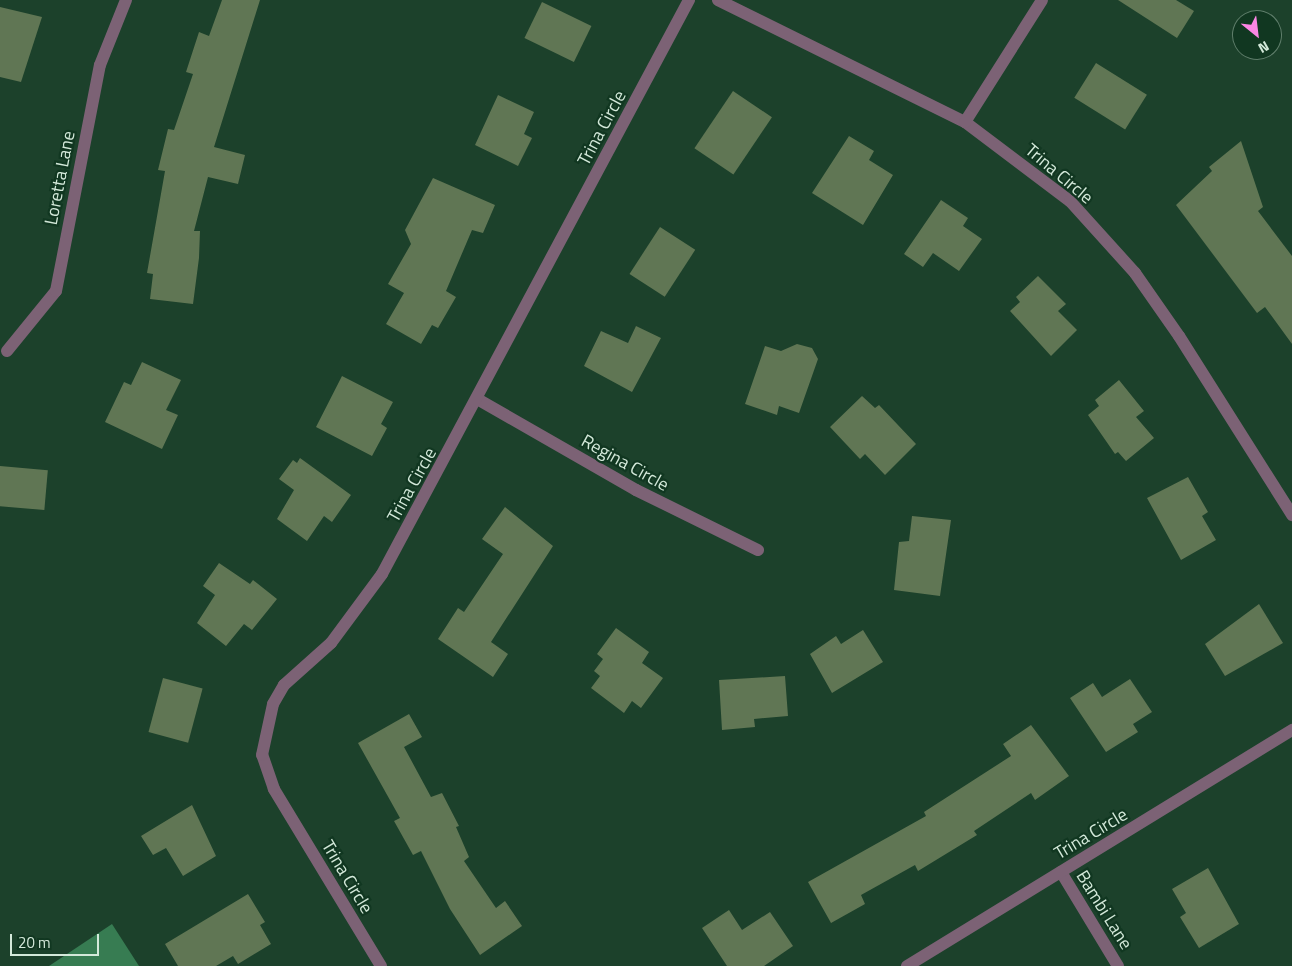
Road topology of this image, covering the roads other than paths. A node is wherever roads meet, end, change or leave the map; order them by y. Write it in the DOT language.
graph roads {
  1 [pos="126,0"];
  2 [pos="689,0"];
  3 [pos="718,0"];
  4 [pos="1042,0"];
  5 [pos="965,122"];
  6 [pos="7,351"];
  7 [pos="479,400"];
  8 [pos="1292,515"];
  9 [pos="758,550"];
  10 [pos="1292,730"];
  11 [pos="1061,872"];
  12 [pos="381,966"];
  13 [pos="907,966"];
  14 [pos="1118,966"];
  1 -- 6 [label="street, Loretta Lane"];
  2 -- 7 [label="street, Trina Circle"];
  3 -- 5 [label="street, Trina Circle"];
  4 -- 5 [label="street"];
  5 -- 8 [label="street, Trina Circle"];
  7 -- 9 [label="street, Regina Circle"];
  7 -- 12 [label="street, Trina Circle"];
  10 -- 11 [label="street, Trina Circle"];
  11 -- 13 [label="street, Trina Circle"];
  11 -- 14 [label="street, Bambi Lane"];
}
